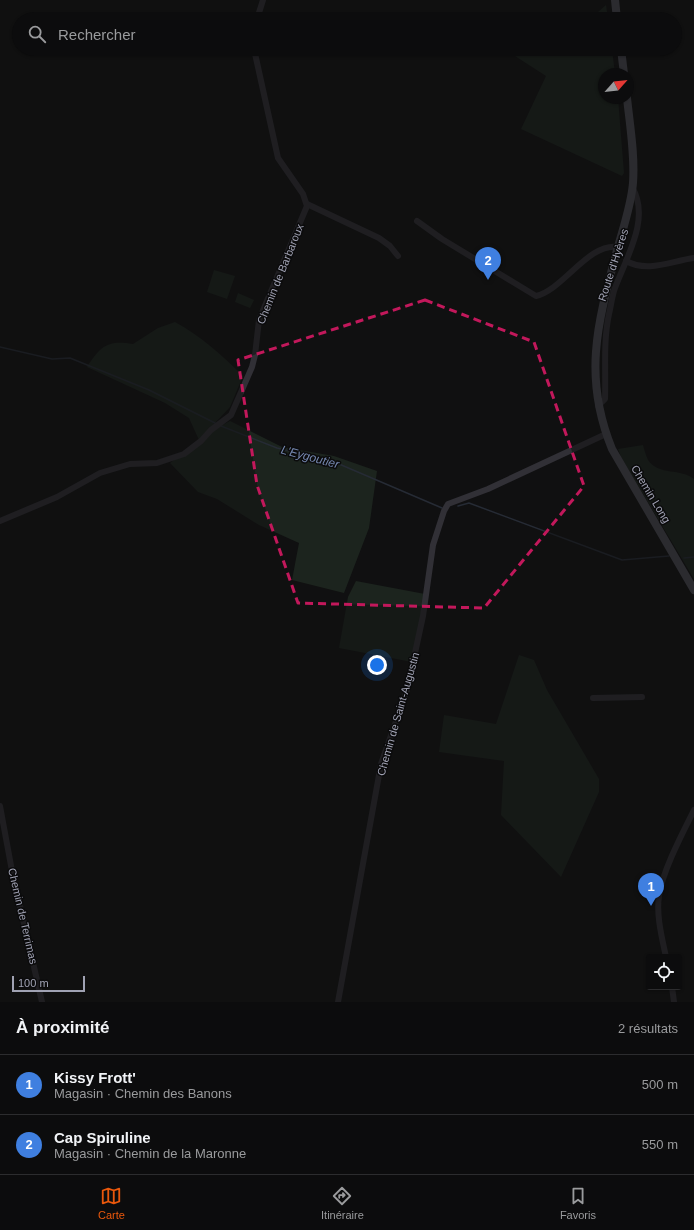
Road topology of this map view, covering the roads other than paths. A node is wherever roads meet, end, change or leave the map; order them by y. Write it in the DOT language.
graph roads {
  1 [pos="263,0"];
  2 [pos="615,0"];
  3 [pos="259,12"];
  4 [pos="616,12"];
  5 [pos="256,56"];
  6 [pos="622,56"];
  7 [pos="623,68"];
  8 [pos="628,104"];
  9 [pos="632,187"];
  10 [pos="307,204"];
  11 [pos="417,221"];
  12 [pos="618,247"];
  13 [pos="398,256"];
  14 [pos="694,258"];
  15 [pos="626,261"];
  16 [pos="596,392"];
  17 [pos="598,406"];
  18 [pos="606,434"];
  19 [pos="0,521"];
  20 [pos="694,590"];
  21 [pos="593,698"];
  22 [pos="642,698"];
  23 [pos="0,806"];
  24 [pos="694,810"];
  25 [pos="666,954"];
  26 [pos="672,990"];
  27 [pos="42,1002"];
  28 [pos="338,1002"];
  29 [pos="674,1002"];
  1 -- 3 [label="street"];
  2 -- 4 [label="main road"];
  5 -- 10 [label="street"];
  6 -- 7 [label="main road"];
  8 -- 9 [label="main road, Route d'Hyères"];
  9 -- 12 [label="main road, Route d'Hyères"];
  9 -- 15 [label="street, Route d'Hyères"];
  10 -- 13 [label="street"];
  10 -- 19 [label="street, Chemin de Barbaroux"];
  11 -- 12 [label="street"];
  12 -- 16 [label="main road, Route d'Hyères"];
  14 -- 15 [label="street"];
  15 -- 17 [label="street, Route d'Hyères"];
  16 -- 17 [label="main road, Chemin Long"];
  17 -- 18 [label="main road, Chemin Long"];
  18 -- 20 [label="main road, Chemin Long"];
  18 -- 28 [label="street, Chemin de Saint-Augustin"];
  21 -- 22 [label="street"];
  23 -- 27 [label="street, Chemin de Terrimas"];
  24 -- 25 [label="street"];
  26 -- 29 [label="street"];
}
